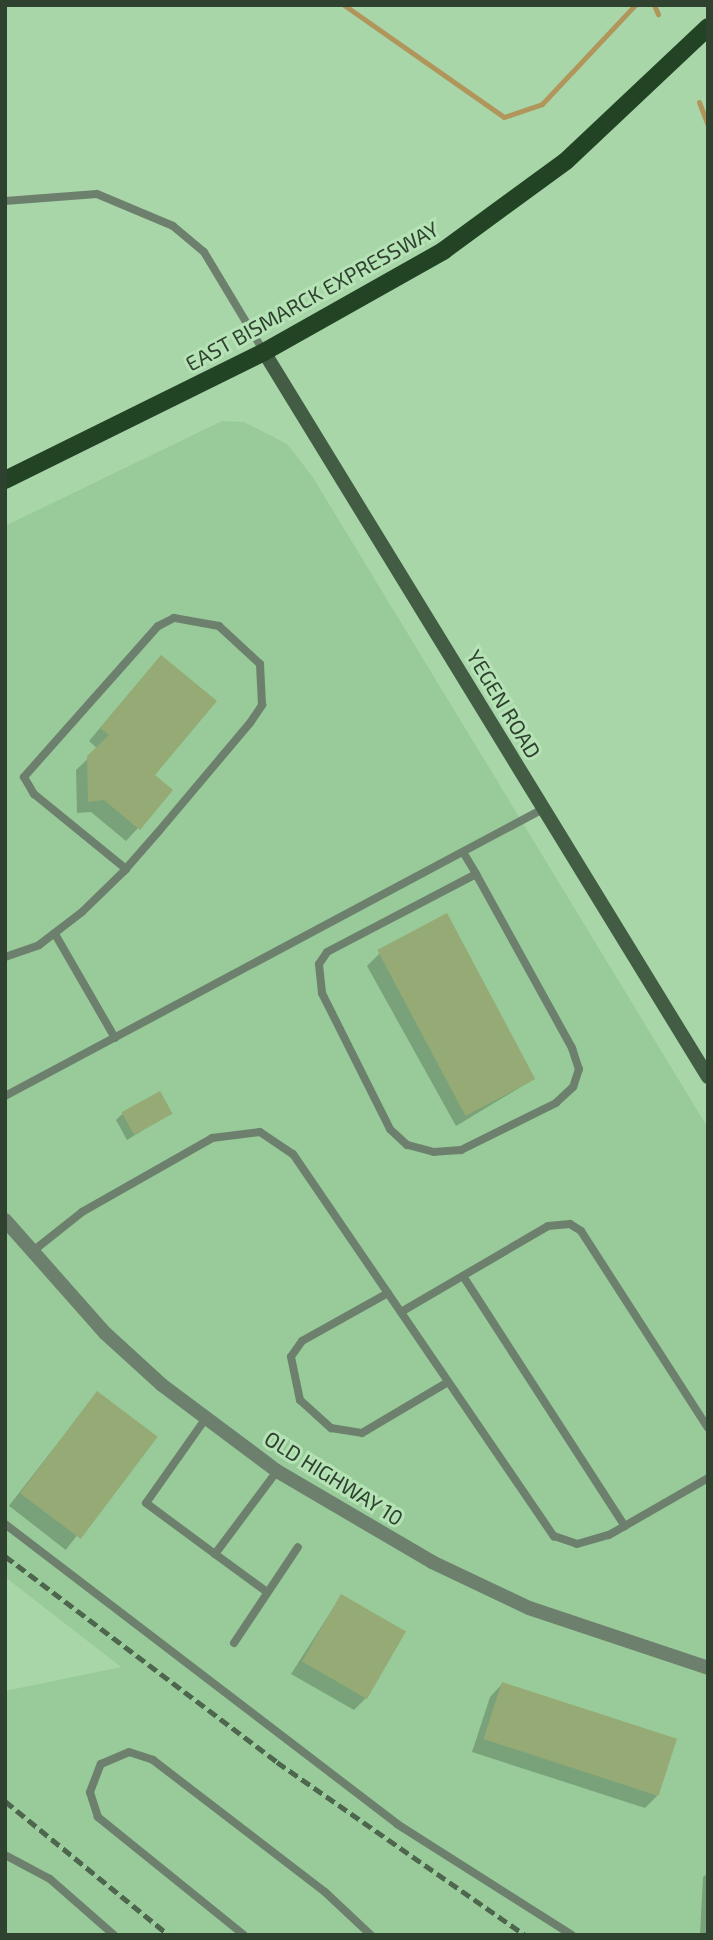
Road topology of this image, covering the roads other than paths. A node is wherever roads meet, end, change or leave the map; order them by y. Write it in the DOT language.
graph roads {
  1 [pos="708,27"];
  2 [pos="5,201"];
  3 [pos="264,352"];
  4 [pos="5,480"];
  5 [pos="543,809"];
  6 [pos="463,852"];
  7 [pos="125,869"];
  8 [pos="475,874"];
  9 [pos="55,934"];
  10 [pos="5,957"];
  11 [pos="115,1038"];
  12 [pos="708,1077"];
  13 [pos="5,1096"];
  14 [pos="5,1220"];
  15 [pos="33,1251"];
  16 [pos="463,1276"];
  17 [pos="388,1293"];
  18 [pos="401,1312"];
  19 [pos="448,1382"];
  20 [pos="206,1418"];
  21 [pos="708,1428"];
  22 [pos="277,1471"];
  23 [pos="708,1478"];
  24 [pos="5,1524"];
  25 [pos="625,1526"];
  26 [pos="298,1547"];
  27 [pos="215,1554"];
  28 [pos="267,1592"];
  29 [pos="234,1643"];
  30 [pos="708,1668"];
  31 [pos="5,1855"];
  32 [pos="114,1935"];
  33 [pos="244,1935"];
  34 [pos="371,1935"];
  35 [pos="572,1935"];
  1 -- 3 [label="main road, EAST BISMARCK EXPRESSWAY"];
  2 -- 3 [label="lane"];
  3 -- 4 [label="main road, EAST BISMARCK EXPRESSWAY"];
  3 -- 5 [label="street, YEGEN ROAD"];
  5 -- 6 [label="lane"];
  5 -- 12 [label="street, YEGEN ROAD"];
  6 -- 8 [label="lane"];
  6 -- 11 [label="lane"];
  7 -- 7 [label="lane"];
  7 -- 9 [label="lane"];
  8 -- 8 [label="lane"];
  9 -- 10 [label="lane"];
  9 -- 11 [label="lane"];
  11 -- 13 [label="lane"];
  14 -- 15 [label="street, OLD HIGHWAY 10"];
  15 -- 17 [label="lane"];
  15 -- 20 [label="street, OLD HIGHWAY 10"];
  16 -- 18 [label="lane"];
  16 -- 21 [label="lane"];
  16 -- 25 [label="lane"];
  17 -- 18 [label="lane"];
  17 -- 19 [label="lane"];
  18 -- 19 [label="lane"];
  19 -- 25 [label="lane"];
  20 -- 22 [label="street, OLD HIGHWAY 10"];
  20 -- 27 [label="lane"];
  22 -- 27 [label="lane"];
  22 -- 30 [label="street, OLD HIGHWAY 10"];
  23 -- 25 [label="lane"];
  24 -- 35 [label="lane"];
  26 -- 28 [label="lane"];
  27 -- 28 [label="lane"];
  28 -- 29 [label="lane"];
  31 -- 32 [label="lane"];
  33 -- 34 [label="lane"];
}
